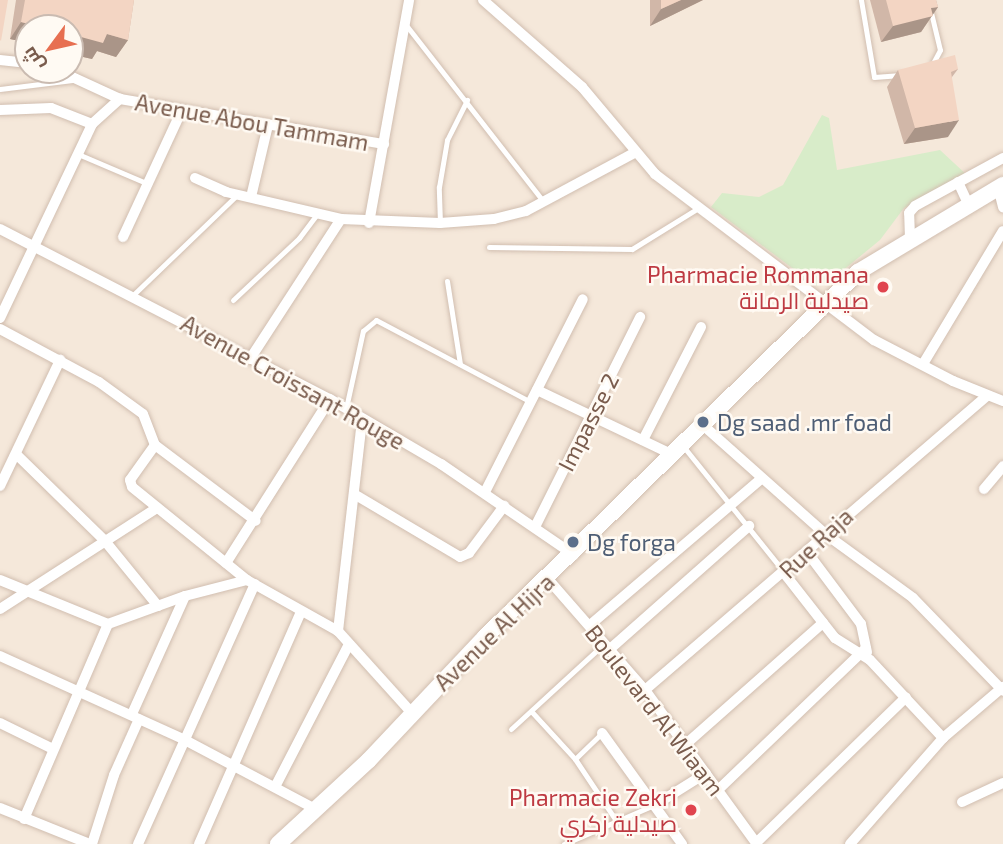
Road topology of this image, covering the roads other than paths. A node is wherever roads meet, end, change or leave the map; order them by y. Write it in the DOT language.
graph roads {
  1 [pos="409,0"];
  2 [pos="483,0"];
  3 [pos="861,0"];
  4 [pos="928,0"];
  5 [pos="405,23"];
  6 [pos="926,69"];
  7 [pos="911,73"];
  8 [pos="84,82"];
  9 [pos="39,84"];
  10 [pos="0,89"];
  11 [pos="120,99"];
  12 [pos="467,100"];
  13 [pos="0,110"];
  14 [pos="181,110"];
  15 [pos="92,124"];
  16 [pos="268,125"];
  17 [pos="384,144"];
  18 [pos="634,153"];
  19 [pos="78,154"];
  20 [pos="1003,158"];
  21 [pos="195,178"];
  22 [pos="958,182"];
  23 [pos="146,183"];
  24 [pos="1001,186"];
  25 [pos="238,194"];
  26 [pos="251,197"];
  27 [pos="544,202"];
  28 [pos="968,203"];
  29 [pos="700,207"];
  30 [pos="1003,207"];
  31 [pos="318,213"];
  32 [pos="341,219"];
  33 [pos="369,223"];
  34 [pos="440,223"];
  35 [pos="0,229"];
  36 [pos="1003,231"];
  37 [pos="123,237"];
  38 [pos="910,237"];
  39 [pos="35,246"];
  40 [pos="489,247"];
  41 [pos="447,281"];
  42 [pos="133,295"];
  43 [pos="583,299"];
  44 [pos="233,300"];
  45 [pos="826,303"];
  46 [pos="640,317"];
  47 [pos="0,318"];
  48 [pos="701,327"];
  49 [pos="0,329"];
  50 [pos="250,359"];
  51 [pos="60,360"];
  52 [pos="460,364"];
  53 [pos="923,364"];
  54 [pos="537,390"];
  55 [pos="987,396"];
  56 [pos="330,399"];
  57 [pos="1003,401"];
  58 [pos="531,402"];
  59 [pos="346,409"];
  60 [pos="593,414"];
  61 [pos="362,419"];
  62 [pos="704,426"];
  63 [pos="643,440"];
  64 [pos="155,445"];
  65 [pos="678,451"];
  66 [pos="16,454"];
  67 [pos="1003,466"];
  68 [pos="761,479"];
  69 [pos="0,486"];
  70 [pos="984,489"];
  71 [pos="485,492"];
  72 [pos="354,494"];
  73 [pos="731,505"];
  74 [pos="505,506"];
  75 [pos="157,508"];
  76 [pos="256,521"];
  77 [pos="748,526"];
  78 [pos="535,527"];
  79 [pos="824,533"];
  80 [pos="105,541"];
  81 [pos="807,552"];
  82 [pos="574,555"];
  83 [pos="226,563"];
  84 [pos="784,573"];
  85 [pos="548,579"];
  86 [pos="0,580"];
  87 [pos="251,582"];
  88 [pos="25,593"];
  89 [pos="185,596"];
  90 [pos="158,606"];
  91 [pos="0,609"];
  92 [pos="300,614"];
  93 [pos="823,623"];
  94 [pos="108,624"];
  95 [pos="590,625"];
  96 [pos="338,631"];
  97 [pos="349,644"];
  98 [pos="607,646"];
  99 [pos="862,652"];
  100 [pos="0,656"];
  101 [pos="1003,689"];
  102 [pos="79,690"];
  103 [pos="645,690"];
  104 [pos="906,697"];
  105 [pos="531,711"];
  106 [pos="411,712"];
  107 [pos="135,717"];
  108 [pos="0,723"];
  109 [pos="511,729"];
  110 [pos="602,733"];
  111 [pos="943,737"];
  112 [pos="183,739"];
  113 [pos="686,744"];
  114 [pos="53,749"];
  115 [pos="575,759"];
  116 [pos="232,764"];
  117 [pos="706,773"];
  118 [pos="1003,783"];
  119 [pos="276,785"];
  120 [pos="718,790"];
  121 [pos="962,802"];
  122 [pos="655,805"];
  123 [pos="0,808"];
  124 [pos="317,810"];
  125 [pos="24,818"];
  126 [pos="615,818"];
  127 [pos="757,843"];
  128 [pos="91,844"];
  129 [pos="138,844"];
  130 [pos="199,844"];
  131 [pos="278,844"];
  132 [pos="564,844"];
  133 [pos="681,844"];
  134 [pos="850,844"];
  1 -- 5 [label="street"];
  2 -- 18 [label="street"];
  3 -- 7 [label="lane"];
  4 -- 6 [label="lane"];
  5 -- 12 [label="lane"];
  5 -- 17 [label="street"];
  8 -- 11 [label="street, Avenue Abou Tammam"];
  9 -- 10 [label="lane"];
  11 -- 14 [label="street, Avenue Abou Tammam"];
  11 -- 15 [label="street"];
  12 -- 27 [label="lane"];
  12 -- 34 [label="lane"];
  13 -- 15 [label="street"];
  14 -- 16 [label="street, Avenue Abou Tammam"];
  14 -- 23 [label="street"];
  15 -- 19 [label="street"];
  16 -- 17 [label="street, Avenue Abou Tammam"];
  16 -- 26 [label="street"];
  17 -- 33 [label="street"];
  18 -- 27 [label="street"];
  18 -- 29 [label="street"];
  19 -- 23 [label="lane"];
  19 -- 39 [label="street"];
  20 -- 22 [label="street"];
  21 -- 25 [label="street"];
  22 -- 28 [label="street"];
  22 -- 38 [label="street"];
  23 -- 37 [label="street"];
  24 -- 28 [label="street, Avenue Al Hijra"];
  24 -- 30 [label="street"];
  25 -- 26 [label="street"];
  25 -- 42 [label="lane"];
  26 -- 31 [label="street"];
  27 -- 34 [label="street"];
  28 -- 38 [label="street, Avenue Al Hijra"];
  29 -- 40 [label="lane"];
  29 -- 45 [label="street"];
  31 -- 32 [label="street"];
  31 -- 44 [label="lane"];
  32 -- 33 [label="street"];
  32 -- 50 [label="street"];
  33 -- 34 [label="street"];
  35 -- 39 [label="street, Avenue Croissant Rouge"];
  36 -- 53 [label="street"];
  38 -- 45 [label="street, Avenue Al Hijra"];
  39 -- 42 [label="street, Avenue Croissant Rouge"];
  39 -- 47 [label="street"];
  41 -- 52 [label="lane"];
  42 -- 50 [label="street, Avenue Croissant Rouge"];
  43 -- 54 [label="street"];
  45 -- 53 [label="street"];
  45 -- 62 [label="street, Avenue Al Hijra"];
  46 -- 60 [label="street, Impasse 2"];
  48 -- 63 [label="street"];
  49 -- 51 [label="street"];
  50 -- 56 [label="street, Avenue Croissant Rouge"];
  51 -- 64 [label="street"];
  51 -- 66 [label="street"];
  52 -- 58 [label="lane"];
  52 -- 59 [label="lane"];
  53 -- 55 [label="street"];
  54 -- 58 [label="street"];
  54 -- 60 [label="street"];
  55 -- 57 [label="street"];
  55 -- 79 [label="street, Rue Raja"];
  56 -- 59 [label="street, Avenue Croissant Rouge"];
  56 -- 76 [label="street"];
  58 -- 71 [label="street"];
  59 -- 61 [label="street, Avenue Croissant Rouge"];
  60 -- 63 [label="street"];
  60 -- 78 [label="street, Impasse 2"];
  61 -- 71 [label="street, Avenue Croissant Rouge"];
  61 -- 72 [label="street"];
  62 -- 65 [label="street, Avenue Al Hijra"];
  62 -- 68 [label="street"];
  63 -- 65 [label="street"];
  64 -- 75 [label="street"];
  64 -- 76 [label="street"];
  65 -- 73 [label="lane"];
  65 -- 82 [label="street, Avenue Al Hijra"];
  66 -- 69 [label="street"];
  66 -- 80 [label="street"];
  67 -- 70 [label="street"];
  68 -- 73 [label="street"];
  68 -- 79 [label="street"];
  71 -- 74 [label="street, Avenue Croissant Rouge"];
  72 -- 74 [label="street"];
  72 -- 96 [label="street"];
  73 -- 77 [label="lane"];
  73 -- 95 [label="street"];
  74 -- 78 [label="street, Avenue Croissant Rouge"];
  75 -- 80 [label="street"];
  75 -- 83 [label="street"];
  76 -- 83 [label="street"];
  77 -- 84 [label="lane"];
  77 -- 98 [label="street"];
  78 -- 82 [label="street, Avenue Croissant Rouge"];
  79 -- 81 [label="street, Rue Raja"];
  79 -- 101 [label="street"];
  80 -- 88 [label="street"];
  80 -- 90 [label="street"];
  81 -- 84 [label="street, Rue Raja"];
  81 -- 99 [label="street"];
  82 -- 85 [label="street, Avenue Al Hijra"];
  83 -- 87 [label="street"];
  84 -- 93 [label="street"];
  84 -- 103 [label="street, Rue Raja"];
  85 -- 95 [label="street, Boulevard Al Wiaam"];
  85 -- 106 [label="street, Avenue Al Hijra"];
  86 -- 88 [label="street"];
  87 -- 89 [label="street"];
  87 -- 92 [label="street"];
  87 -- 112 [label="street"];
  88 -- 91 [label="street"];
  88 -- 94 [label="street"];
  89 -- 90 [label="street"];
  89 -- 107 [label="street"];
  90 -- 94 [label="street"];
  92 -- 96 [label="street"];
  92 -- 116 [label="street"];
  93 -- 99 [label="street"];
  93 -- 113 [label="street"];
  94 -- 102 [label="street"];
  95 -- 98 [label="street, Boulevard Al Wiaam"];
  96 -- 97 [label="street"];
  97 -- 106 [label="street"];
  97 -- 119 [label="street"];
  98 -- 103 [label="street, Boulevard Al Wiaam"];
  98 -- 105 [label="lane"];
  99 -- 104 [label="street"];
  99 -- 120 [label="street"];
  100 -- 102 [label="street"];
  101 -- 111 [label="street"];
  102 -- 107 [label="street"];
  102 -- 114 [label="street"];
  103 -- 113 [label="street, Boulevard Al Wiaam"];
  104 -- 111 [label="street"];
  104 -- 127 [label="street"];
  105 -- 109 [label="lane"];
  105 -- 115 [label="lane"];
  106 -- 124 [label="street, Avenue Al Hijra"];
  107 -- 112 [label="street"];
  107 -- 128 [label="street"];
  108 -- 114 [label="street"];
  110 -- 115 [label="lane"];
  110 -- 122 [label="street"];
  111 -- 134 [label="street"];
  112 -- 116 [label="street"];
  112 -- 129 [label="street"];
  113 -- 117 [label="street, Boulevard Al Wiaam"];
  114 -- 125 [label="street"];
  115 -- 126 [label="lane"];
  116 -- 119 [label="street"];
  116 -- 130 [label="street"];
  117 -- 120 [label="street, Boulevard Al Wiaam"];
  117 -- 122 [label="street"];
  118 -- 121 [label="street"];
  119 -- 124 [label="street"];
  120 -- 127 [label="street, Boulevard Al Wiaam"];
  122 -- 126 [label="lane"];
  122 -- 133 [label="street"];
  123 -- 125 [label="street"];
  124 -- 131 [label="street, Avenue Al Hijra"];
  125 -- 128 [label="street"];
  126 -- 132 [label="lane"];
}
